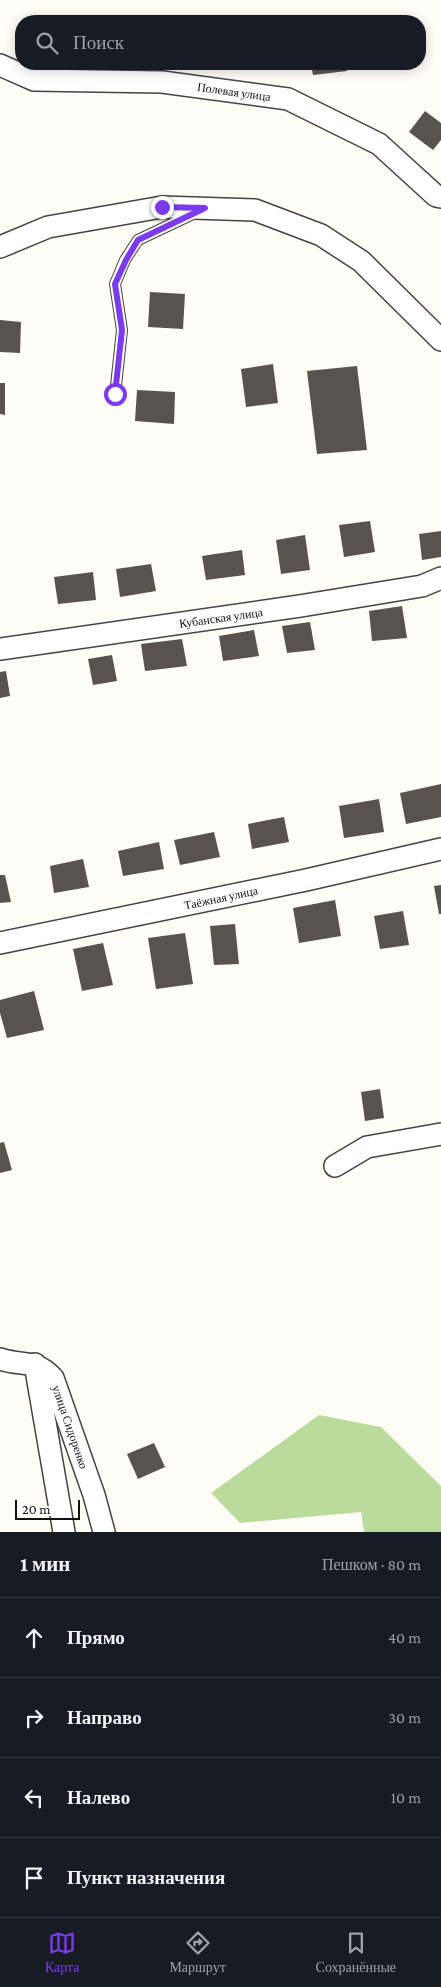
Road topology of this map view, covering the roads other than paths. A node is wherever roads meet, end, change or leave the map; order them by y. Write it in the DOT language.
graph roads {
  1 [pos="0,65"];
  2 [pos="441,197"];
  3 [pos="205,208"];
  4 [pos="0,247"];
  5 [pos="441,340"];
  6 [pos="115,394"];
  7 [pos="441,578"];
  8 [pos="0,649"];
  9 [pos="441,849"];
  10 [pos="0,943"];
  11 [pos="441,1134"];
  12 [pos="336,1166"];
  13 [pos="0,1359"];
  14 [pos="35,1364"];
  15 [pos="64,1532"];
  16 [pos="104,1532"];
  1 -- 2 [label="street, Полевая улица"];
  3 -- 4 [label="street"];
  3 -- 5 [label="street"];
  3 -- 6 [label="lane"];
  7 -- 8 [label="street, Кубанская улица"];
  9 -- 10 [label="street, Таёжная улица"];
  11 -- 12 [label="street"];
  13 -- 14 [label="street"];
  14 -- 15 [label="street"];
  14 -- 16 [label="street, улица Сидоренко"];
}
